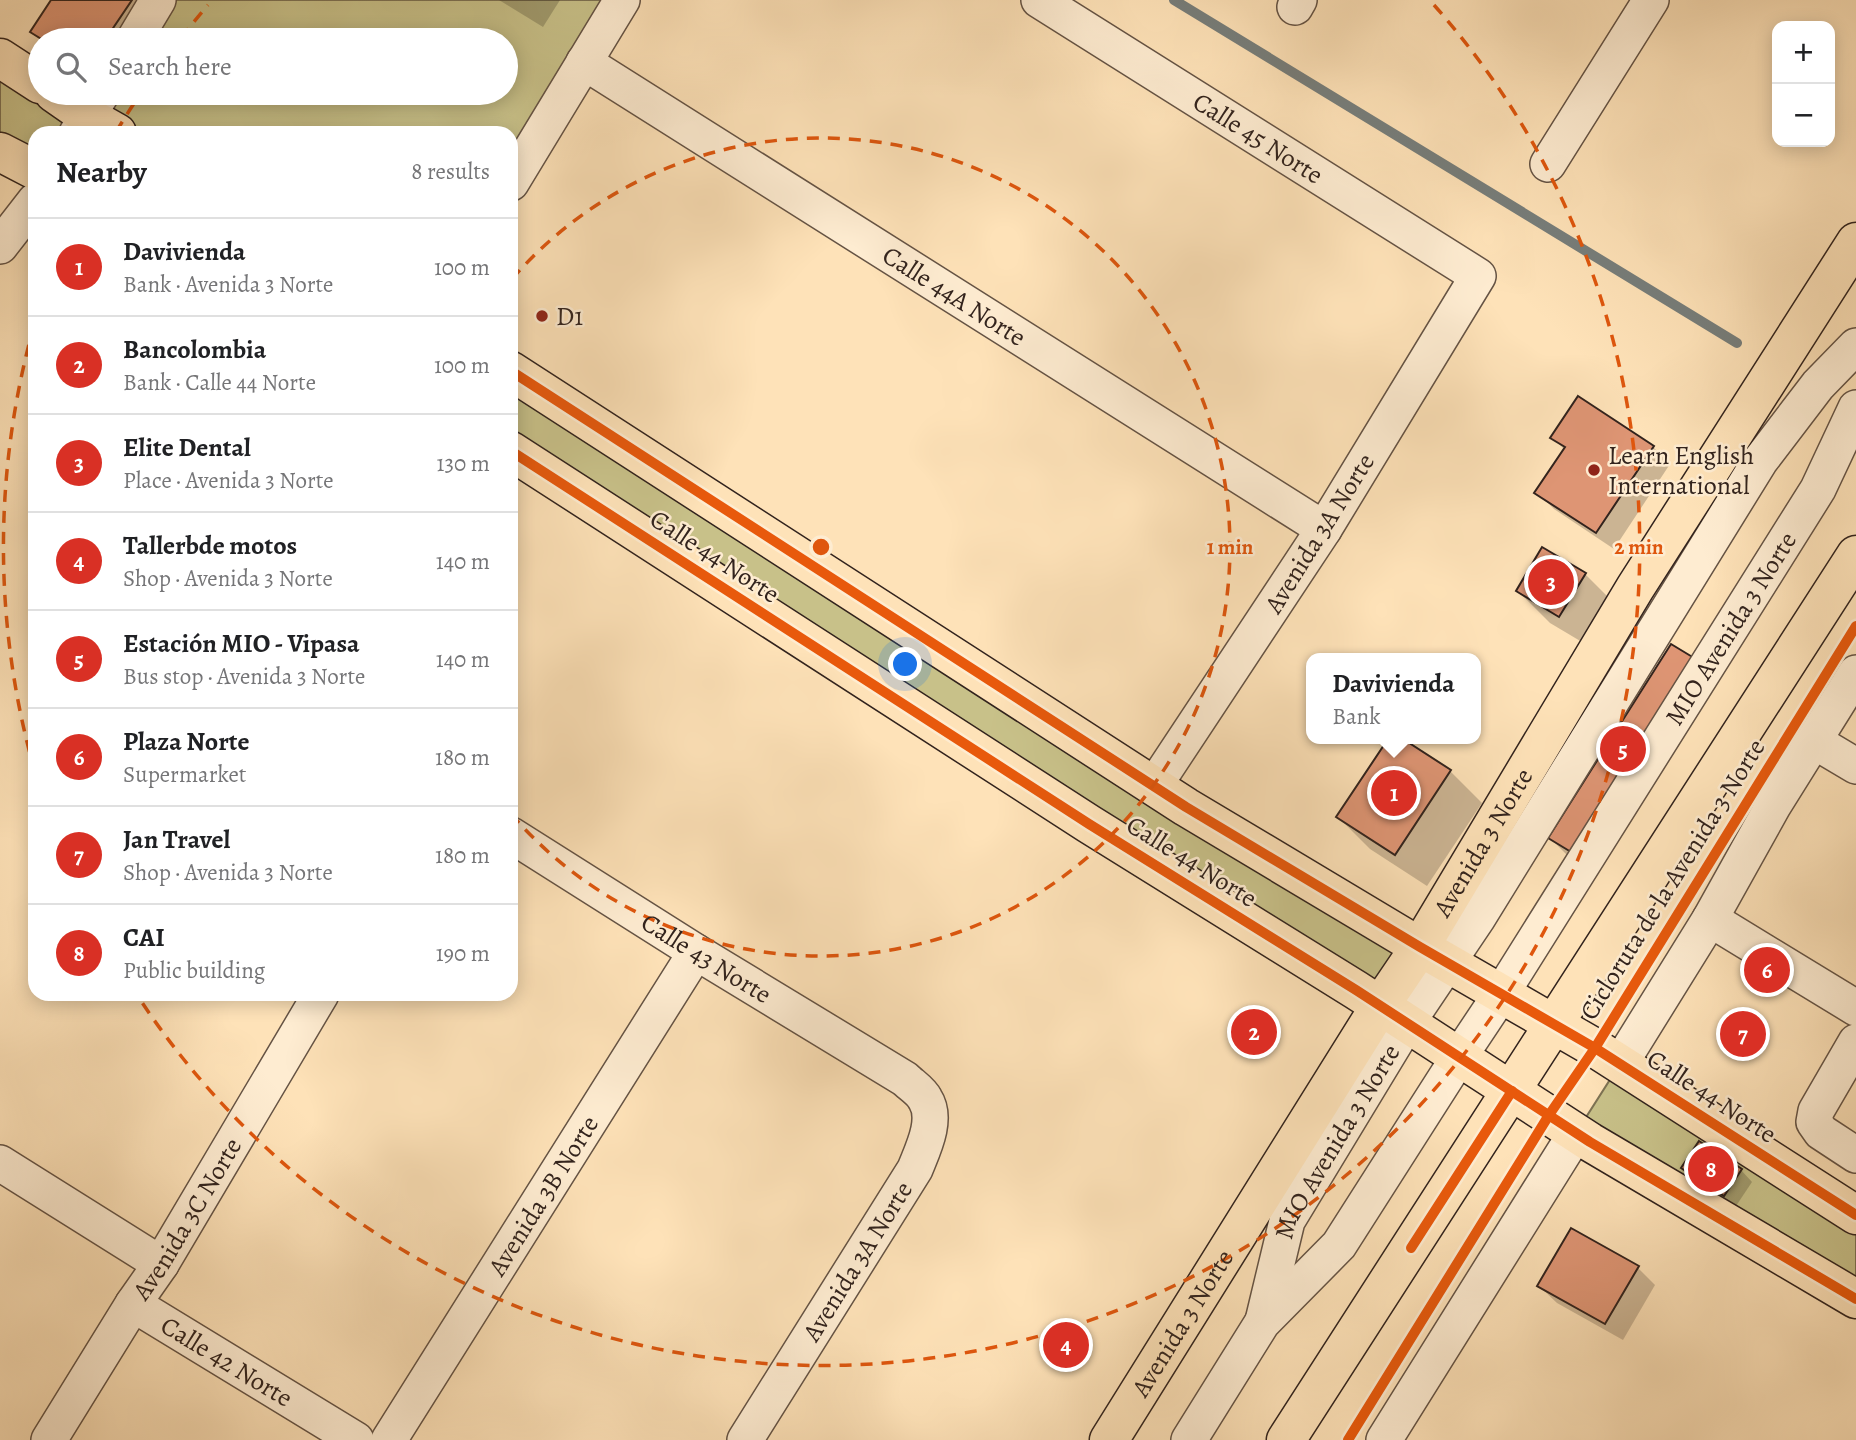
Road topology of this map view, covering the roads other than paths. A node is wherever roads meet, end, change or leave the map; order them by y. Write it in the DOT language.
graph roads {
  1 [pos="158,0"];
  2 [pos="622,0"];
  3 [pos="1040,0"];
  4 [pos="1651,0"];
  5 [pos="141,28"];
  6 [pos="0,58"];
  7 [pos="584,62"];
  8 [pos="28,76"];
  9 [pos="73,105"];
  10 [pos="96,119"];
  11 [pos="0,152"];
  12 [pos="1548,164"];
  13 [pos="28,166"];
  14 [pos="518,171"];
  15 [pos="28,210"];
  16 [pos="1856,242"];
  17 [pos="0,246"];
  18 [pos="1478,276"];
  19 [pos="1856,346"];
  20 [pos="518,376"];
  21 [pos="1856,408"];
  22 [pos="518,456"];
  23 [pos="1324,529"];
  24 [pos="1856,555"];
  25 [pos="1856,673"];
  26 [pos="1814,741"];
  27 [pos="1856,766"];
  28 [pos="1154,786"];
  29 [pos="518,839"];
  30 [pos="1710,919"];
  31 [pos="696,952"];
  32 [pos="1434,956"];
  33 [pos="1502,994"];
  34 [pos="317,1001"];
  35 [pos="1856,1007"];
  36 [pos="1394,1014"];
  37 [pos="1554,1024"];
  38 [pos="1856,1042"];
  39 [pos="1459,1056"];
  40 [pos="1620,1064"];
  41 [pos="905,1079"];
  42 [pos="1512,1091"];
  43 [pos="1576,1133"];
  44 [pos="1856,1155"];
  45 [pos="0,1163"];
  46 [pos="1856,1215"];
  47 [pos="161,1264"];
  48 [pos="1856,1299"];
  49 [pos="133,1304"];
  50 [pos="1262,1323"];
  51 [pos="49,1440"];
  52 [pos="356,1440"];
  53 [pos="389,1440"];
  54 [pos="745,1440"];
  55 [pos="1109,1440"];
  56 [pos="1189,1440"];
  57 [pos="1286,1440"];
  58 [pos="1384,1440"];
  1 -- 5 [label="street"];
  2 -- 7 [label="street"];
  3 -- 18 [label="street, Calle 45 Norte"];
  4 -- 12 [label="street"];
  6 -- 8 [label="main road"];
  7 -- 14 [label="street"];
  7 -- 23 [label="street, Calle 44A Norte"];
  9 -- 10 [label="main road"];
  11 -- 13 [label="main road"];
  15 -- 17 [label="street"];
  16 -- 32 [label="main road, Avenida 3 Norte"];
  18 -- 23 [label="street, Avenida 3A Norte"];
  19 -- 32 [label="street"];
  20 -- 28 [label="main road, Calle 44 Norte"];
  21 -- 33 [label="street, MIO Avenida 3 Norte"];
  22 -- 36 [label="main road, Calle 44 Norte"];
  23 -- 28 [label="street, Avenida 3A Norte"];
  24 -- 37 [label="main road"];
  25 -- 26 [label="street"];
  26 -- 27 [label="street"];
  26 -- 30 [label="street"];
  28 -- 32 [label="main road, Calle 44 Norte"];
  29 -- 31 [label="street, Calle 43 Norte"];
  30 -- 35 [label="street"];
  30 -- 40 [label="street"];
  31 -- 41 [label="street, Calle 43 Norte"];
  31 -- 53 [label="street, Avenida 3B Norte"];
  32 -- 33 [label="main road, Calle 44 Norte"];
  32 -- 36 [label="main road, Avenida 3 Norte"];
  33 -- 37 [label="main road, Calle 44 Norte"];
  33 -- 39 [label="street, MIO Avenida 3 Norte"];
  34 -- 47 [label="street, Avenida 3C Norte"];
  36 -- 39 [label="main road, Calle 44 Norte"];
  36 -- 50 [label="street, MIO Avenida 3 Norte"];
  36 -- 55 [label="main road, Avenida 3 Norte"];
  37 -- 40 [label="main road, Calle 44 Norte"];
  37 -- 42 [label="main road"];
  38 -- 44 [label="street"];
  39 -- 42 [label="main road, Calle 44 Norte"];
  39 -- 50 [label="street, MIO Avenida 3 Norte"];
  40 -- 46 [label="main road, Calle 44 Norte"];
  41 -- 54 [label="street, Avenida 3A Norte"];
  42 -- 43 [label="main road, Calle 44 Norte"];
  42 -- 57 [label="main road"];
  43 -- 48 [label="main road, Calle 44 Norte"];
  43 -- 58 [label="street"];
  45 -- 47 [label="street"];
  47 -- 49 [label="street, Avenida 3C Norte"];
  49 -- 51 [label="street, Avenida 3C Norte"];
  49 -- 52 [label="street, Calle 42 Norte"];
  50 -- 56 [label="street, MIO Avenida 3 Norte"];
}
